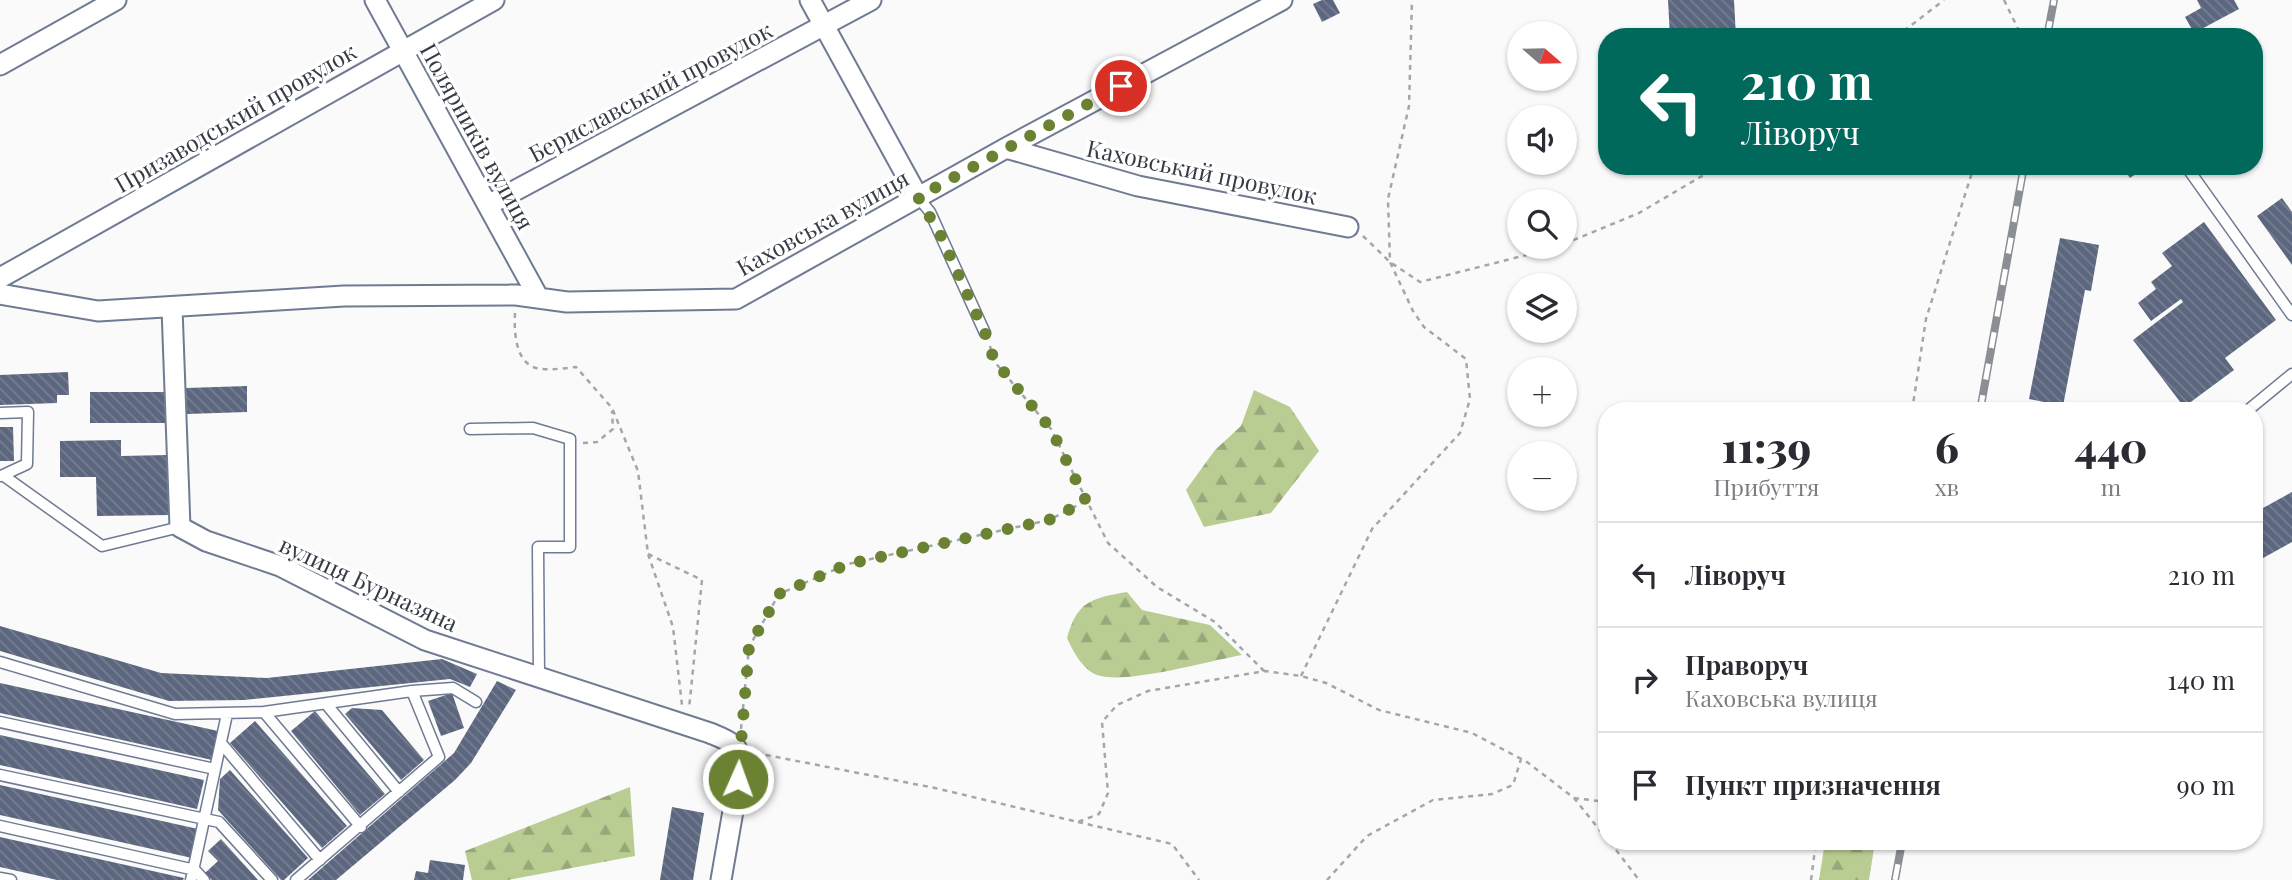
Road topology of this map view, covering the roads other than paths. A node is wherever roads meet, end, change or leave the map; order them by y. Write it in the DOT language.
graph roads {
  1 [pos="116,0"];
  2 [pos="375,0"];
  3 [pos="494,0"];
  4 [pos="810,0"];
  5 [pos="871,0"];
  6 [pos="1282,0"];
  7 [pos="824,26"];
  8 [pos="403,50"];
  9 [pos="0,65"];
  10 [pos="1006,148"];
  11 [pos="2192,175"];
  12 [pos="918,197"];
  13 [pos="490,204"];
  14 [pos="1348,227"];
  15 [pos="0,278"];
  16 [pos="0,294"];
  17 [pos="537,295"];
  18 [pos="172,307"];
  19 [pos="2292,315"];
  20 [pos="985,333"];
  21 [pos="2292,374"];
  22 [pos="2258,402"];
  23 [pos="0,413"];
  24 [pos="470,429"];
  25 [pos="2,476"];
  26 [pos="180,527"];
  27 [pos="0,662"];
  28 [pos="539,678"];
  29 [pos="412,691"];
  30 [pos="476,702"];
  31 [pos="327,705"];
  32 [pos="264,712"];
  33 [pos="227,714"];
  34 [pos="0,722"];
  35 [pos="221,743"];
  36 [pos="215,769"];
  37 [pos="0,775"];
  38 [pos="399,792"];
  39 [pos="206,819"];
  40 [pos="0,825"];
  41 [pos="361,827"];
  42 [pos="320,860"];
  43 [pos="193,875"];
  44 [pos="0,878"];
  45 [pos="11,880"];
  46 [pos="204,880"];
  47 [pos="272,880"];
  48 [pos="296,880"];
  49 [pos="721,880"];
  1 -- 9 [label="street"];
  2 -- 8 [label="street, Полярників вулиця"];
  3 -- 8 [label="street, Призаводський провулок"];
  4 -- 7 [label="street"];
  5 -- 7 [label="street, Бериславський провулок"];
  6 -- 10 [label="street, Каховська вулиця"];
  7 -- 12 [label="street"];
  7 -- 13 [label="street, Бериславський провулок"];
  8 -- 13 [label="street, Полярників вулиця"];
  8 -- 15 [label="street, Призаводський провулок"];
  10 -- 12 [label="street, Каховська вулиця"];
  10 -- 14 [label="street, Каховський провулок"];
  11 -- 19 [label="lane"];
  12 -- 17 [label="street, Каховська вулиця"];
  12 -- 20 [label="lane"];
  13 -- 17 [label="street, Полярників вулиця"];
  16 -- 18 [label="street, Каховська вулиця"];
  17 -- 18 [label="street, Каховська вулиця"];
  18 -- 26 [label="street"];
  21 -- 22 [label="lane"];
  23 -- 25 [label="lane"];
  24 -- 28 [label="lane"];
  25 -- 26 [label="lane"];
  26 -- 28 [label="street, вулиця Бурназяна"];
  27 -- 33 [label="lane"];
  28 -- 49 [label="street, вулиця Бурназяна"];
  29 -- 30 [label="lane"];
  29 -- 31 [label="lane"];
  29 -- 38 [label="lane"];
  31 -- 32 [label="lane"];
  31 -- 38 [label="lane"];
  32 -- 33 [label="lane"];
  32 -- 41 [label="lane"];
  33 -- 35 [label="lane"];
  34 -- 36 [label="lane"];
  35 -- 36 [label="lane"];
  35 -- 42 [label="lane"];
  36 -- 39 [label="lane"];
  37 -- 39 [label="lane"];
  38 -- 41 [label="lane"];
  39 -- 43 [label="lane"];
  39 -- 47 [label="lane"];
  40 -- 43 [label="lane"];
  41 -- 42 [label="lane"];
  42 -- 48 [label="lane"];
  43 -- 46 [label="lane"];
  44 -- 45 [label="lane"];
}
